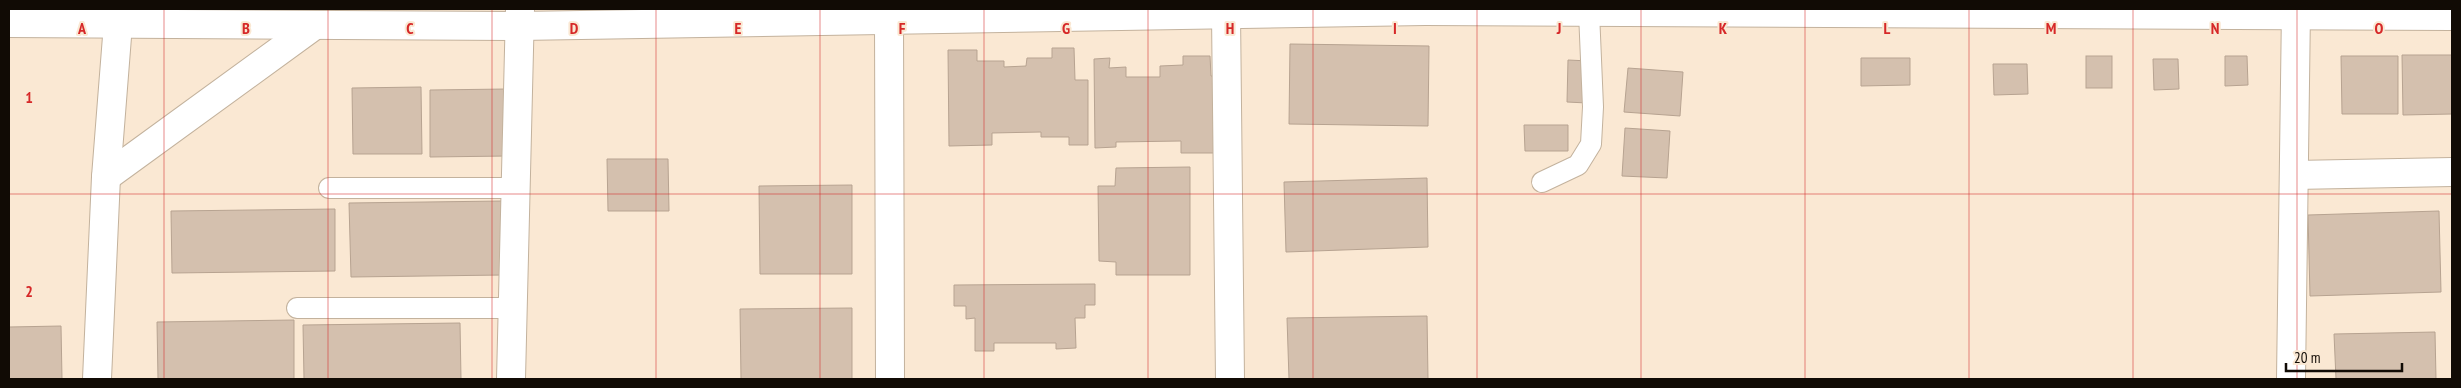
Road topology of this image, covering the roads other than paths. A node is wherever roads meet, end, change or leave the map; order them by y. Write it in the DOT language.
graph roads {
  1 [pos="1264,11"];
  2 [pos="1711,11"];
  3 [pos="2002,11"];
  4 [pos="1589,12"];
  5 [pos="2296,12"];
  6 [pos="997,13"];
  7 [pos="1226,14"];
  8 [pos="724,16"];
  9 [pos="2452,16"];
  10 [pos="520,17"];
  11 [pos="888,19"];
  12 [pos="9,23"];
  13 [pos="118,24"];
  14 [pos="315,24"];
  15 [pos="2452,172"];
  16 [pos="2294,175"];
  17 [pos="106,176"];
  18 [pos="1542,182"];
  19 [pos="329,188"];
  20 [pos="516,188"];
  21 [pos="297,308"];
  22 [pos="513,308"];
  23 [pos="97,379"];
  24 [pos="512,379"];
  25 [pos="890,379"];
  26 [pos="1230,379"];
  27 [pos="2292,379"];
  1 -- 4 [label="street"];
  1 -- 7 [label="street"];
  2 -- 3 [label="street"];
  2 -- 4 [label="street"];
  3 -- 5 [label="street"];
  4 -- 18 [label="lane"];
  5 -- 9 [label="street"];
  5 -- 16 [label="street"];
  6 -- 7 [label="street"];
  6 -- 11 [label="street"];
  7 -- 26 [label="street"];
  8 -- 10 [label="street"];
  8 -- 11 [label="street"];
  10 -- 14 [label="street"];
  10 -- 20 [label="street"];
  11 -- 25 [label="street"];
  12 -- 13 [label="street"];
  13 -- 14 [label="street"];
  13 -- 17 [label="street"];
  14 -- 17 [label="street"];
  15 -- 16 [label="street"];
  16 -- 27 [label="street"];
  17 -- 23 [label="street"];
  19 -- 20 [label="lane"];
  20 -- 22 [label="street"];
  21 -- 22 [label="lane"];
  22 -- 24 [label="street"];
}
